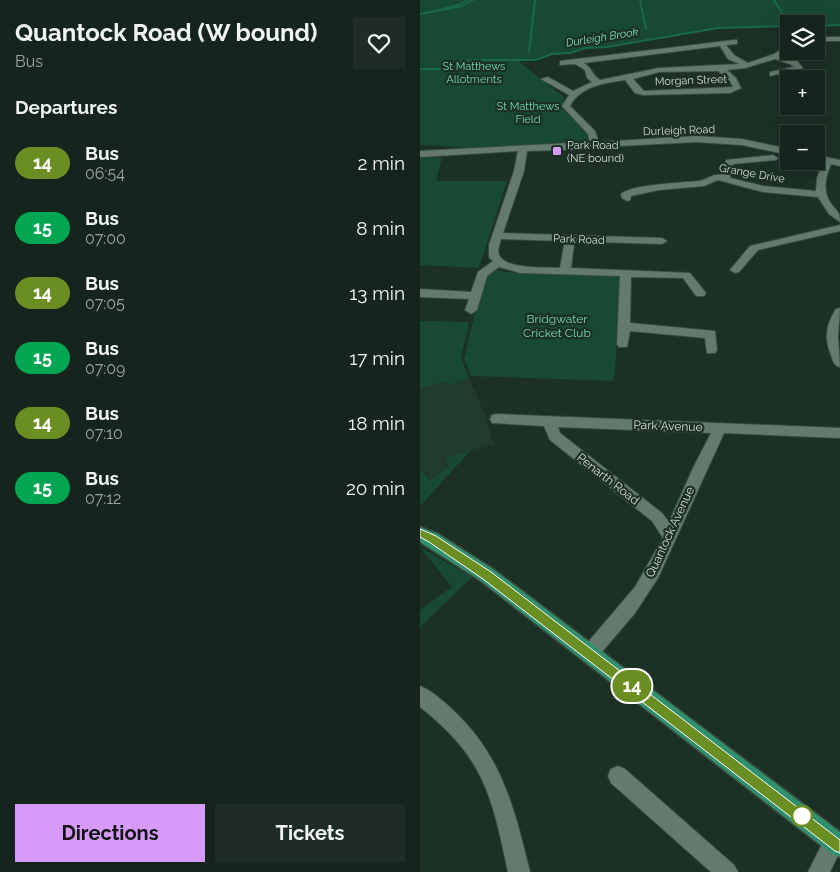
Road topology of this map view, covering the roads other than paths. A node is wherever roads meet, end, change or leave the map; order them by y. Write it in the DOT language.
graph roads {
  1 [pos="825,39"];
  2 [pos="838,40"];
  3 [pos="734,42"];
  4 [pos="722,44"];
  5 [pos="660,51"];
  6 [pos="780,52"];
  7 [pos="774,56"];
  8 [pos="578,62"];
  9 [pos="563,63"];
  10 [pos="745,64"];
  11 [pos="721,69"];
  12 [pos="671,70"];
  13 [pos="773,74"];
  14 [pos="626,77"];
  15 [pos="545,79"];
  16 [pos="599,83"];
  17 [pos="575,95"];
  18 [pos="596,146"];
  19 [pos="523,150"];
  20 [pos="780,150"];
  21 [pos="420,154"];
  22 [pos="773,158"];
  23 [pos="825,160"];
  24 [pos="828,161"];
  25 [pos="840,163"];
  26 [pos="725,179"];
  27 [pos="820,194"];
  28 [pos="627,198"];
  29 [pos="840,219"];
  30 [pos="840,228"];
  31 [pos="497,236"];
  32 [pos="662,241"];
  33 [pos="571,250"];
  34 [pos="499,262"];
  35 [pos="734,270"];
  36 [pos="565,271"];
  37 [pos="626,273"];
  38 [pos="420,293"];
  39 [pos="700,293"];
  40 [pos="475,296"];
  41 [pos="472,310"];
  42 [pos="840,312"];
  43 [pos="836,323"];
  44 [pos="625,327"];
  45 [pos="624,344"];
  46 [pos="711,350"];
  47 [pos="840,363"];
  48 [pos="497,419"];
  49 [pos="552,422"];
  50 [pos="721,427"];
  51 [pos="840,433"];
  52 [pos="420,534"];
  53 [pos="670,536"];
  54 [pos="589,654"];
  55 [pos="420,695"];
  56 [pos="618,776"];
  57 [pos="837,843"];
  58 [pos="519,872"];
  59 [pos="727,872"];
  60 [pos="819,872"];
  1 -- 2 [label="street"];
  3 -- 4 [label="street"];
  4 -- 5 [label="street"];
  4 -- 10 [label="street"];
  5 -- 8 [label="street"];
  5 -- 12 [label="street"];
  6 -- 7 [label="street"];
  7 -- 10 [label="street"];
  7 -- 13 [label="street"];
  8 -- 9 [label="street"];
  8 -- 16 [label="street"];
  10 -- 11 [label="street"];
  11 -- 12 [label="street"];
  11 -- 14 [label="street, Morgan Street"];
  12 -- 14 [label="street"];
  14 -- 16 [label="street"];
  15 -- 17 [label="street"];
  16 -- 17 [label="street"];
  17 -- 18 [label="street"];
  18 -- 19 [label="street, Durleigh Road"];
  18 -- 20 [label="street, Durleigh Road"];
  19 -- 21 [label="street, Durleigh Road"];
  19 -- 31 [label="street"];
  22 -- 26 [label="street"];
  23 -- 24 [label="street"];
  24 -- 25 [label="street"];
  24 -- 27 [label="street"];
  26 -- 27 [label="street, Grange Drive"];
  26 -- 28 [label="street, Grange Drive"];
  27 -- 29 [label="street"];
  30 -- 35 [label="street"];
  31 -- 32 [label="street, Park Road"];
  31 -- 34 [label="street"];
  33 -- 36 [label="street"];
  34 -- 36 [label="street"];
  34 -- 40 [label="street"];
  36 -- 37 [label="street"];
  37 -- 39 [label="street"];
  37 -- 44 [label="street"];
  38 -- 40 [label="street"];
  40 -- 41 [label="street"];
  42 -- 43 [label="street"];
  43 -- 47 [label="street"];
  44 -- 45 [label="street"];
  44 -- 46 [label="street"];
  48 -- 49 [label="street, Park Avenue"];
  49 -- 50 [label="street, Park Avenue"];
  49 -- 53 [label="street, Penarth Road"];
  50 -- 51 [label="street, Park Avenue"];
  50 -- 53 [label="street, Quantock Avenue"];
  52 -- 54 [label="main road"];
  53 -- 54 [label="street, Quantock Avenue"];
  54 -- 57 [label="main road"];
  55 -- 58 [label="street"];
  56 -- 59 [label="street"];
  57 -- 60 [label="street"];
}
